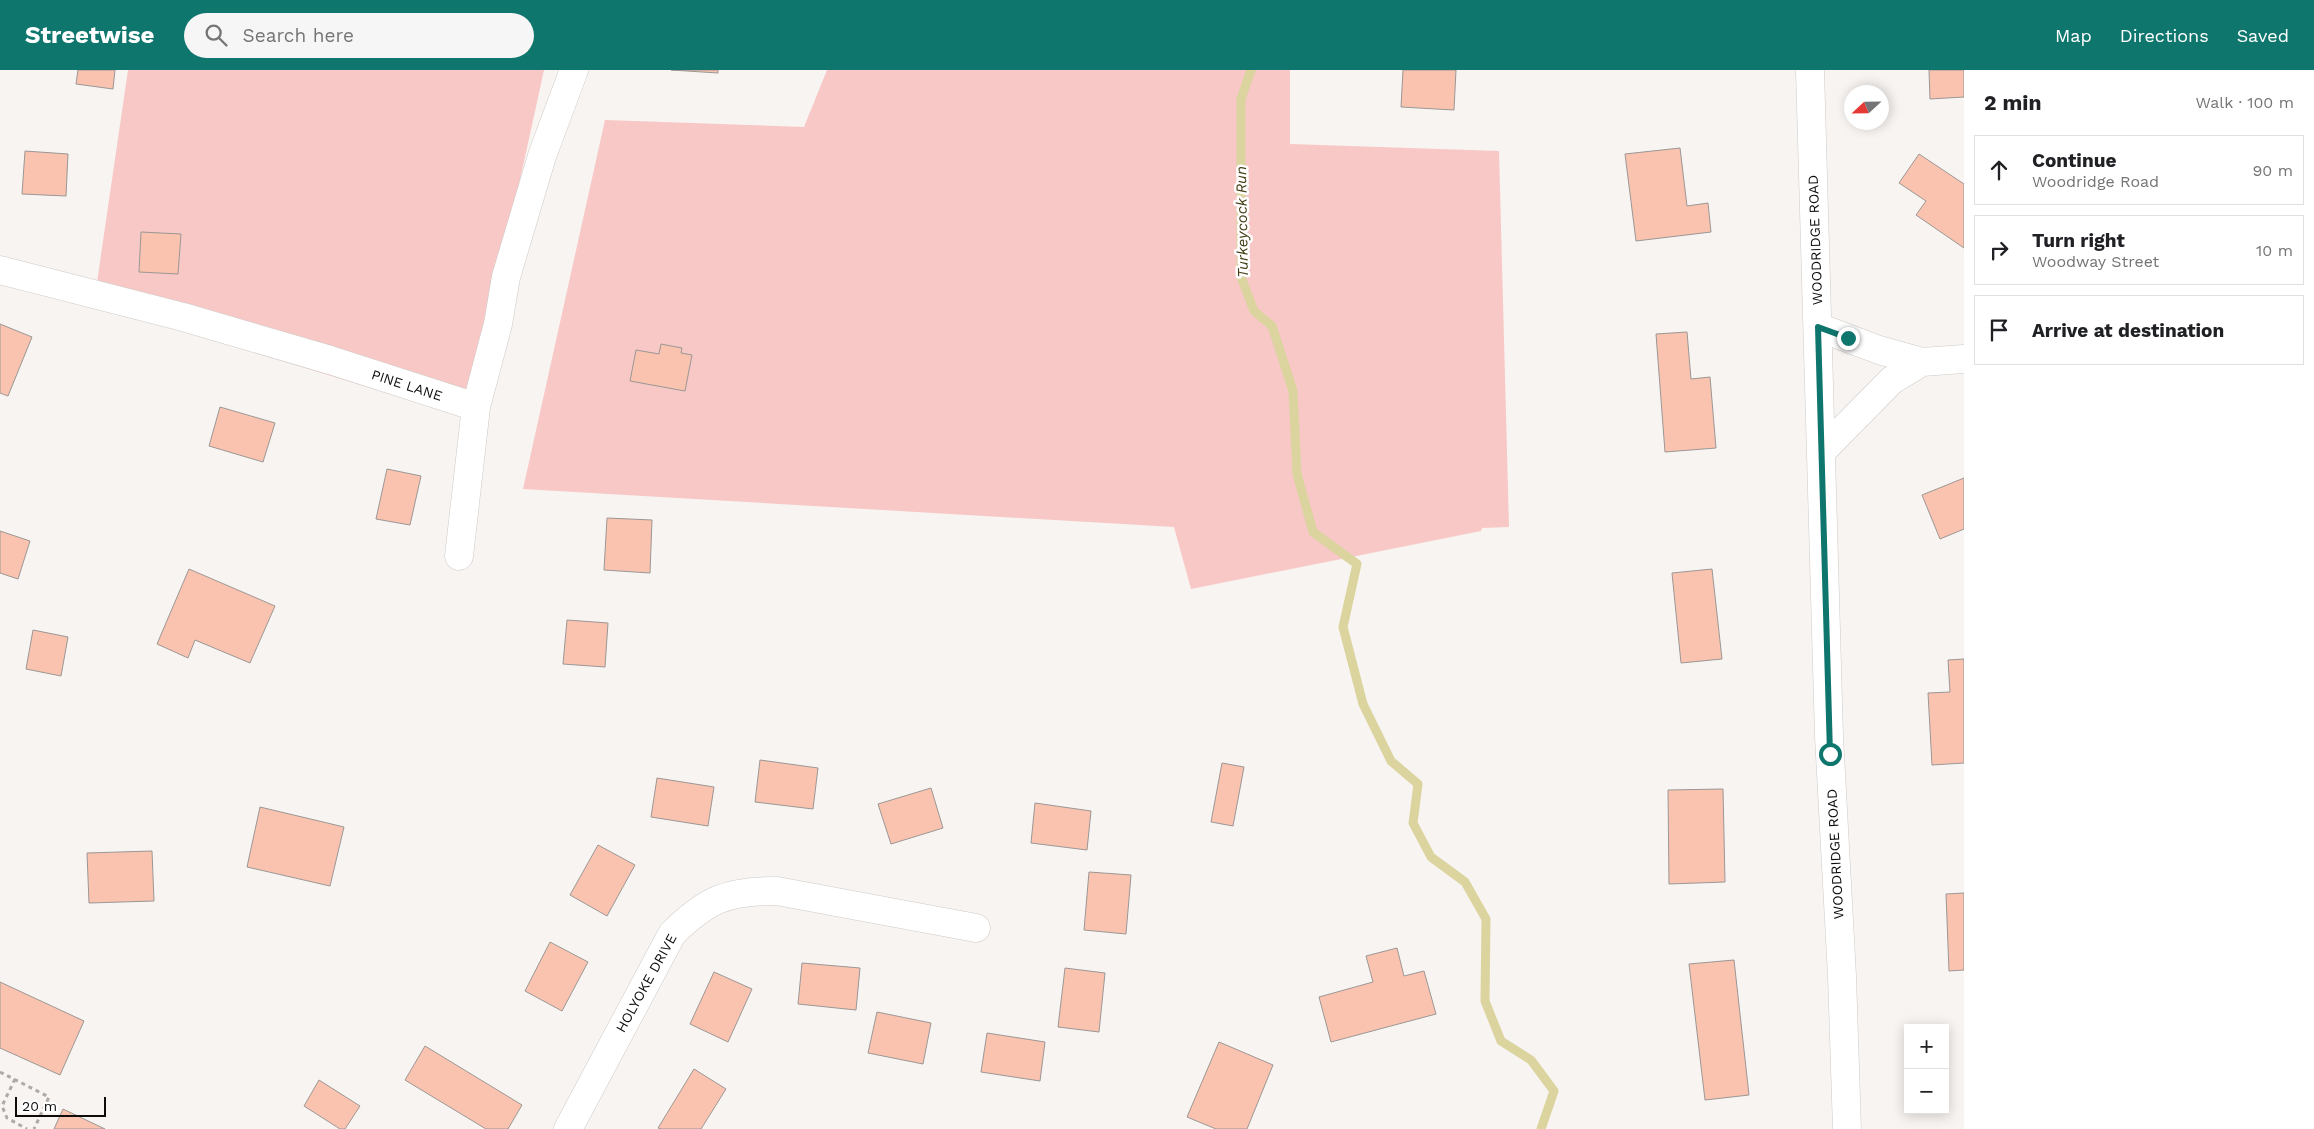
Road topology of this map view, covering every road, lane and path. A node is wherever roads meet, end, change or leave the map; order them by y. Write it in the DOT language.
graph roads {
  1 [pos="574,70"];
  2 [pos="1810,70"];
  3 [pos="0,270"];
  4 [pos="1818,327"];
  5 [pos="1964,359"];
  6 [pos="1922,362"];
  7 [pos="476,407"];
  8 [pos="1822,451"];
  9 [pos="459,556"];
  10 [pos="976,928"];
  11 [pos="0,1072"];
  12 [pos="14,1079"];
  13 [pos="27,1129"];
  14 [pos="34,1129"];
  15 [pos="568,1129"];
  16 [pos="1846,1129"];
  1 -- 7 [label="street"];
  2 -- 4 [label="street, WOODRIDGE ROAD"];
  3 -- 7 [label="street, PINE LANE"];
  4 -- 6 [label="street"];
  4 -- 8 [label="street, WOODRIDGE ROAD"];
  5 -- 6 [label="street"];
  6 -- 8 [label="street"];
  7 -- 9 [label="street"];
  8 -- 16 [label="street, WOODRIDGE ROAD"];
  10 -- 15 [label="street, HOLYOKE DRIVE"];
  11 -- 12 [label="path"];
  12 -- 13 [label="path"];
  12 -- 14 [label="path"];
}
